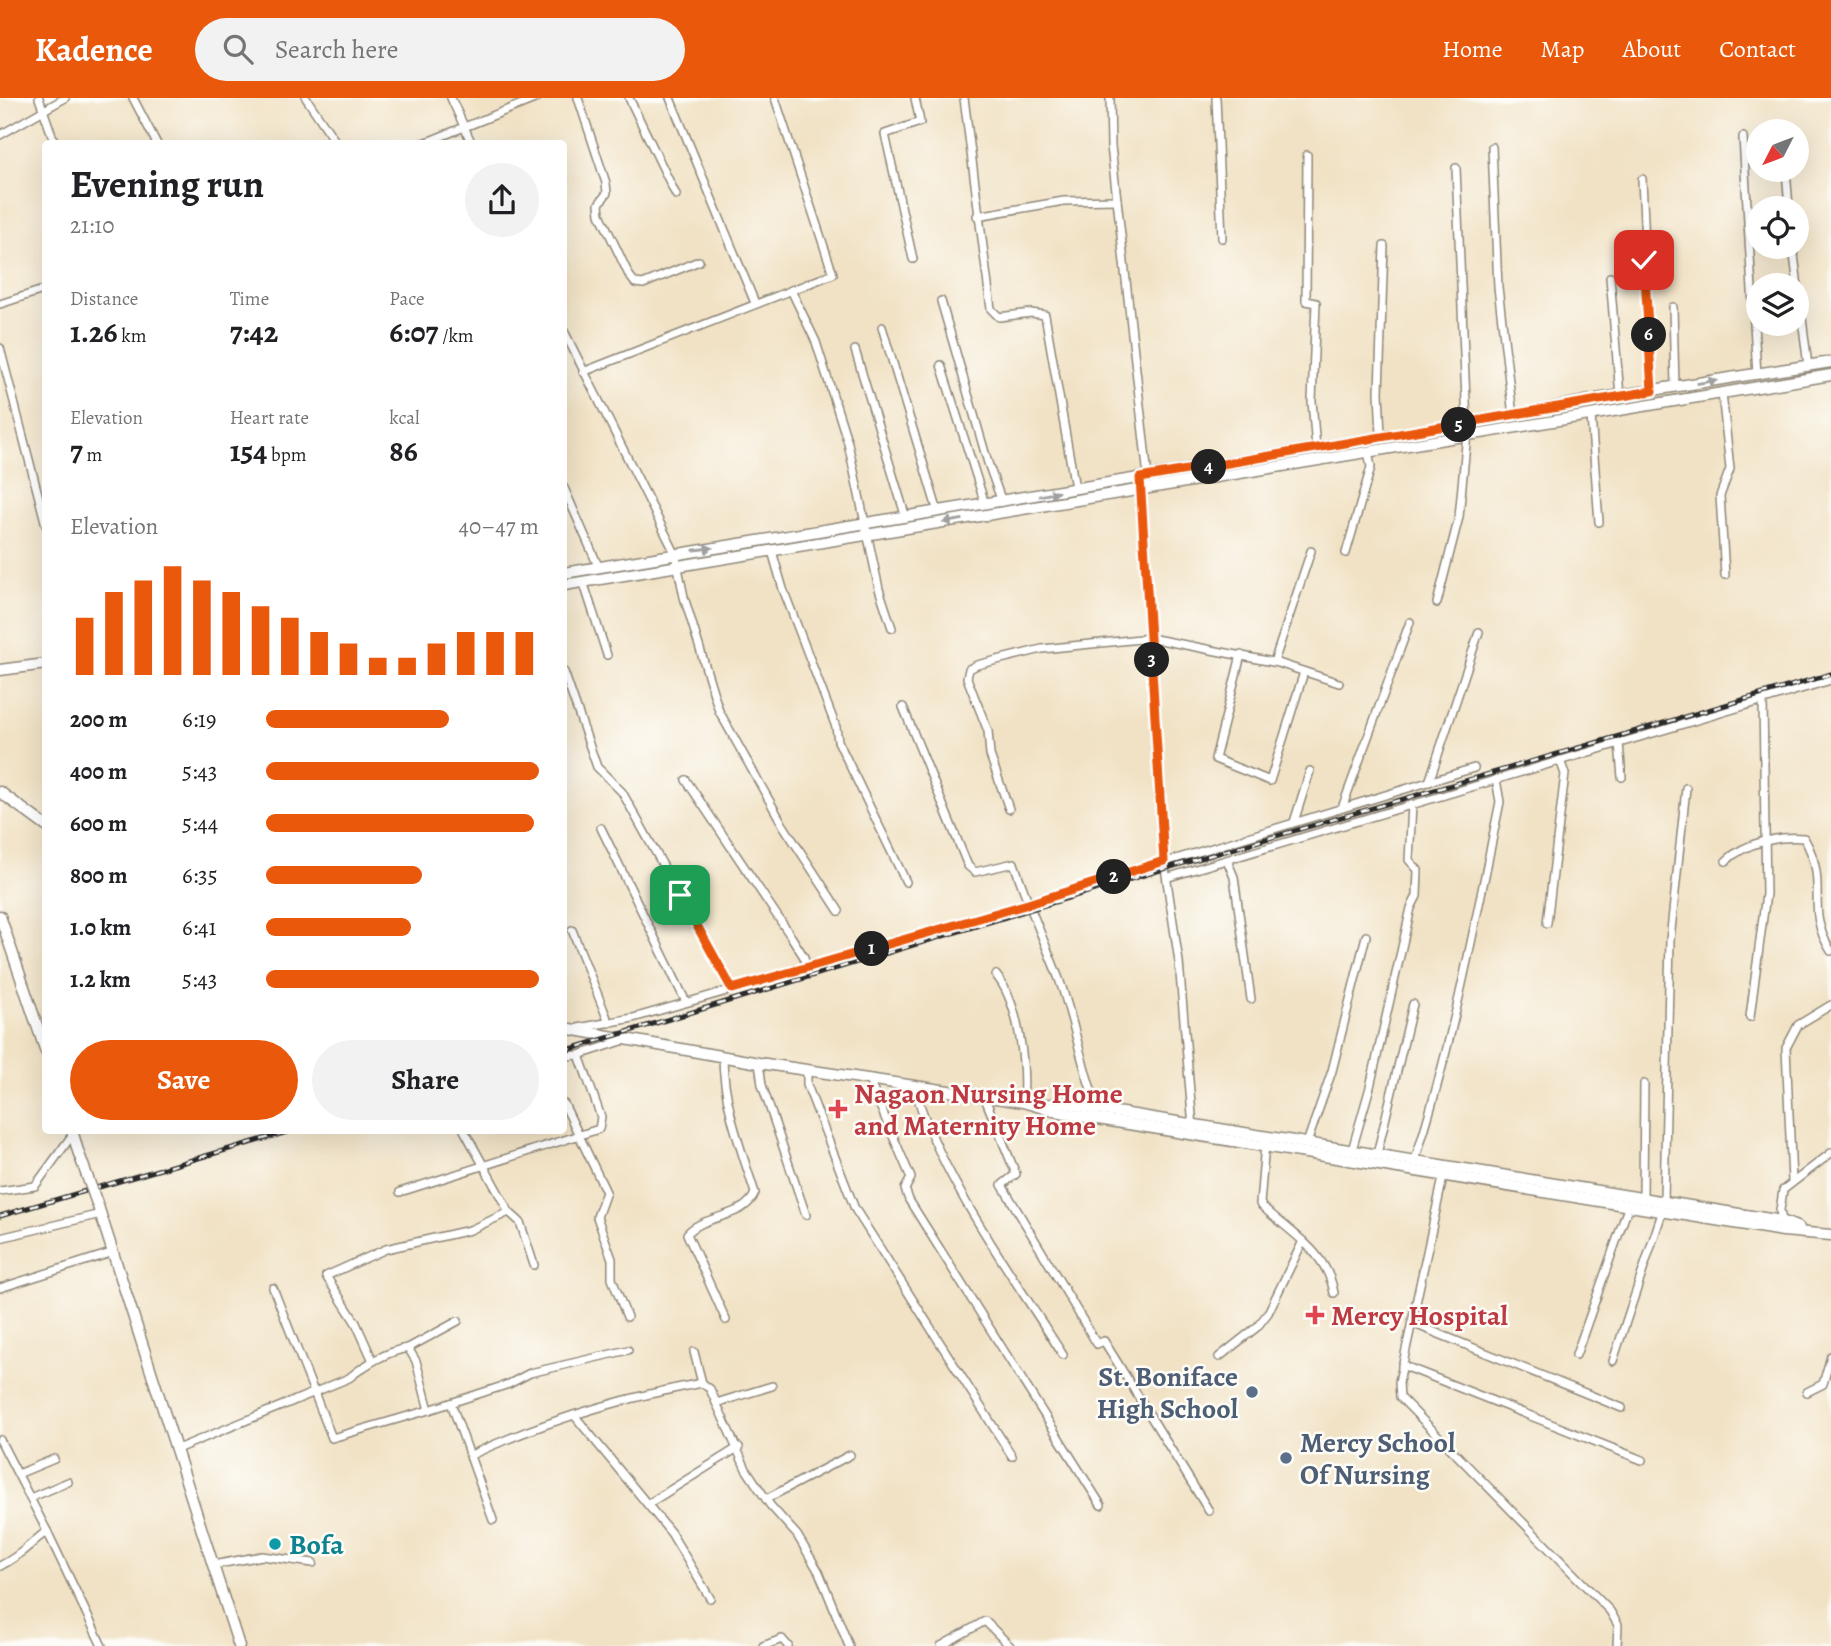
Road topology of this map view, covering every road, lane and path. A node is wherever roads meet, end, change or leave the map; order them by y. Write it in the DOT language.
graph roads {
  1 [pos="39,98"];
  2 [pos="65,98"];
  3 [pos="132,98"];
  4 [pos="306,98"];
  5 [pos="451,98"];
  6 [pos="537,98"];
  7 [pos="578,98"];
  8 [pos="629,98"];
  9 [pos="670,98"];
  10 [pos="775,98"];
  11 [pos="915,98"];
  12 [pos="964,98"];
  13 [pos="1110,98"];
  14 [pos="1216,98"];
  15 [pos="43,111"];
  16 [pos="464,127"];
  17 [pos="0,135"];
  18 [pos="1744,137"];
  19 [pos="54,140"];
  20 [pos="155,140"];
  21 [pos="334,140"];
  22 [pos="432,140"];
  23 [pos="470,140"];
  24 [pos="1492,147"];
  25 [pos="1307,155"];
  26 [pos="1456,168"];
  27 [pos="1642,179"];
  28 [pos="676,195"];
  29 [pos="1117,200"];
  30 [pos="977,216"];
  31 [pos="1222,238"];
  32 [pos="1384,246"];
  33 [pos="913,259"];
  34 [pos="1795,259"];
  35 [pos="699,261"];
  36 [pos="1610,277"];
  37 [pos="42,290"];
  38 [pos="790,290"];
  39 [pos="941,301"];
  40 [pos="755,303"];
  41 [pos="0,304"];
  42 [pos="1673,307"];
  43 [pos="882,327"];
  44 [pos="567,337"];
  45 [pos="0,348"];
  46 [pos="855,350"];
  47 [pos="1831,362"];
  48 [pos="941,365"];
  49 [pos="1808,366"];
  50 [pos="583,372"];
  51 [pos="1757,375"];
  52 [pos="1831,375"];
  53 [pos="1675,387"];
  54 [pos="1652,391"];
  55 [pos="1722,393"];
  56 [pos="1620,397"];
  57 [pos="1513,416"];
  58 [pos="1591,416"];
  59 [pos="1467,429"];
  60 [pos="1381,436"];
  61 [pos="1316,448"];
  62 [pos="1368,451"];
  63 [pos="1143,482"];
  64 [pos="1075,488"];
  65 [pos="567,495"];
  66 [pos="1003,503"];
  67 [pos="985,504"];
  68 [pos="42,510"];
  69 [pos="938,513"];
  70 [pos="906,518"];
  71 [pos="1599,522"];
  72 [pos="868,530"];
  73 [pos="772,551"];
  74 [pos="1311,551"];
  75 [pos="1346,553"];
  76 [pos="676,559"];
  77 [pos="599,568"];
  78 [pos="567,573"];
  79 [pos="1725,575"];
  80 [pos="583,580"];
  81 [pos="567,584"];
  82 [pos="1437,603"];
  83 [pos="1410,622"];
  84 [pos="892,628"];
  85 [pos="1479,632"];
  86 [pos="1150,638"];
  87 [pos="607,655"];
  88 [pos="1241,655"];
  89 [pos="1274,662"];
  90 [pos="42,665"];
  91 [pos="0,670"];
  92 [pos="1304,671"];
  93 [pos="1831,680"];
  94 [pos="567,681"];
  95 [pos="1339,683"];
  96 [pos="1763,701"];
  97 [pos="903,708"];
  98 [pos="1619,743"];
  99 [pos="1560,760"];
  100 [pos="1474,768"];
  101 [pos="1310,771"];
  102 [pos="1622,777"];
  103 [pos="1496,779"];
  104 [pos="686,780"];
  105 [pos="1429,782"];
  106 [pos="1686,788"];
  107 [pos="0,792"];
  108 [pos="1412,805"];
  109 [pos="1342,808"];
  110 [pos="1009,809"];
  111 [pos="42,822"];
  112 [pos="1294,822"];
  113 [pos="601,828"];
  114 [pos="1765,843"];
  115 [pos="1822,856"];
  116 [pos="1227,860"];
  117 [pos="1726,860"];
  118 [pos="1164,861"];
  119 [pos="1169,877"];
  120 [pos="906,882"];
  121 [pos="1828,889"];
  122 [pos="1028,904"];
  123 [pos="839,911"];
  124 [pos="0,916"];
  125 [pos="1547,923"];
  126 [pos="572,930"];
  127 [pos="1366,936"];
  128 [pos="1831,951"];
  129 [pos="806,968"];
  130 [pos="996,975"];
  131 [pos="732,989"];
  132 [pos="1251,999"];
  133 [pos="687,1002"];
  134 [pos="1413,1004"];
  135 [pos="1831,1005"];
  136 [pos="1750,1017"];
  137 [pos="609,1023"];
  138 [pos="567,1028"];
  139 [pos="42,1040"];
  140 [pos="626,1040"];
  141 [pos="579,1055"];
  142 [pos="567,1056"];
  143 [pos="723,1056"];
  144 [pos="759,1063"];
  145 [pos="807,1070"];
  146 [pos="868,1078"];
  147 [pos="1644,1084"];
  148 [pos="914,1085"];
  149 [pos="984,1096"];
  150 [pos="1023,1102"];
  151 [pos="1042,1106"];
  152 [pos="1098,1109"];
  153 [pos="567,1110"];
  154 [pos="1193,1130"];
  155 [pos="71,1134"];
  156 [pos="73,1134"];
  157 [pos="466,1134"];
  158 [pos="579,1136"];
  159 [pos="1265,1141"];
  160 [pos="1307,1143"];
  161 [pos="1352,1150"];
  162 [pos="1831,1153"];
  163 [pos="1377,1154"];
  164 [pos="1415,1160"];
  165 [pos="484,1167"];
  166 [pos="1444,1169"];
  167 [pos="1792,1181"];
  168 [pos="0,1191"];
  169 [pos="400,1192"];
  170 [pos="1643,1197"];
  171 [pos="1629,1204"];
  172 [pos="1664,1205"];
  173 [pos="100,1212"];
  174 [pos="509,1212"];
  175 [pos="806,1215"];
  176 [pos="1782,1221"];
  177 [pos="1805,1231"];
  178 [pos="1831,1235"];
  179 [pos="0,1238"];
  180 [pos="1303,1241"];
  181 [pos="114,1252"];
  182 [pos="534,1265"];
  183 [pos="0,1288"];
  184 [pos="274,1288"];
  185 [pos="1334,1293"];
  186 [pos="627,1317"];
  187 [pos="726,1320"];
  188 [pos="458,1321"];
  189 [pos="1412,1323"];
  190 [pos="408,1348"];
  191 [pos="628,1350"];
  192 [pos="694,1352"];
  193 [pos="1063,1355"];
  194 [pos="1576,1355"];
  195 [pos="1831,1356"];
  196 [pos="1219,1357"];
  197 [pos="373,1361"];
  198 [pos="1613,1361"];
  199 [pos="1402,1365"];
  200 [pos="702,1383"];
  201 [pos="772,1386"];
  202 [pos="1807,1392"];
  203 [pos="313,1394"];
  204 [pos="451,1403"];
  205 [pos="716,1403"];
  206 [pos="1622,1408"];
  207 [pos="429,1409"];
  208 [pos="574,1415"];
  209 [pos="0,1440"];
  210 [pos="739,1447"];
  211 [pos="177,1450"];
  212 [pos="471,1455"];
  213 [pos="850,1455"];
  214 [pos="1012,1456"];
  215 [pos="54,1459"];
  216 [pos="1642,1460"];
  217 [pos="18,1474"];
  218 [pos="68,1482"];
  219 [pos="30,1498"];
  220 [pos="766,1499"];
  221 [pos="648,1504"];
  222 [pos="1101,1505"];
  223 [pos="1209,1511"];
  224 [pos="493,1520"];
  225 [pos="47,1531"];
  226 [pos="313,1563"];
  227 [pos="213,1565"];
  228 [pos="0,1566"];
  229 [pos="710,1598"];
  230 [pos="102,1646"];
  231 [pos="239,1646"];
  232 [pos="763,1646"];
  233 [pos="788,1646"];
  234 [pos="849,1646"];
  235 [pos="941,1646"];
  236 [pos="1010,1646"];
  237 [pos="1617,1646"];
  1 -- 15 [label="street"];
  2 -- 15 [label="street"];
  3 -- 20 [label="street"];
  4 -- 21 [label="street"];
  5 -- 16 [label="street"];
  6 -- 16 [label="street"];
  7 -- 35 [label="street"];
  8 -- 28 [label="street"];
  9 -- 40 [label="street"];
  10 -- 38 [label="street"];
  11 -- 33 [label="street"];
  12 -- 30 [label="street"];
  13 -- 29 [label="street"];
  14 -- 31 [label="street"];
  15 -- 17 [label="street"];
  15 -- 19 [label="street"];
  16 -- 22 [label="street"];
  16 -- 23 [label="street"];
  18 -- 51 [label="street"];
  24 -- 57 [label="street"];
  25 -- 61 [label="street"];
  26 -- 59 [label="street"];
  27 -- 54 [label="street"];
  29 -- 30 [label="street"];
  29 -- 63 [label="street"];
  30 -- 64 [label="street"];
  32 -- 60 [label="street"];
  34 -- 49 [label="street"];
  36 -- 56 [label="street"];
  37 -- 41 [label="street"];
  38 -- 40 [label="street"];
  38 -- 72 [label="street"];
  39 -- 66 [label="street"];
  40 -- 50 [label="street"];
  42 -- 53 [label="street"];
  43 -- 69 [label="street"];
  44 -- 50 [label="street"];
  45 -- 68 [label="street"];
  46 -- 70 [label="street"];
  47 -- 49 [label="main road"];
  48 -- 67 [label="street"];
  49 -- 51 [label="main road"];
  50 -- 76 [label="street"];
  53 -- 51 [label="main road, one-way"];
  52 -- 55 [label="main road"];
  53 -- 54 [label="main road"];
  54 -- 56 [label="main road"];
  55 -- 58 [label="main road"];
  55 -- 79 [label="street"];
  56 -- 57 [label="main road"];
  57 -- 59 [label="main road"];
  58 -- 59 [label="main road"];
  58 -- 71 [label="street"];
  59 -- 60 [label="main road"];
  59 -- 62 [label="main road"];
  59 -- 82 [label="street"];
  60 -- 61 [label="main road"];
  61 -- 63 [label="main road"];
  62 -- 63 [label="main road"];
  62 -- 75 [label="street"];
  63 -- 64 [label="main road"];
  63 -- 72 [label="main road, one-way"];
  63 -- 86 [label="street"];
  66 -- 64 [label="main road, one-way"];
  65 -- 77 [label="street"];
  66 -- 67 [label="main road"];
  67 -- 69 [label="main road"];
  69 -- 70 [label="main road"];
  70 -- 72 [label="main road"];
  72 -- 73 [label="main road"];
  76 -- 72 [label="main road, one-way"];
  72 -- 84 [label="street"];
  73 -- 76 [label="main road"];
  73 -- 120 [label="street"];
  74 -- 89 [label="street"];
  76 -- 77 [label="main road"];
  76 -- 80 [label="main road"];
  76 -- 123 [label="street"];
  77 -- 78 [label="main road"];
  80 -- 81 [label="main road"];
  80 -- 87 [label="street"];
  83 -- 109 [label="street"];
  85 -- 105 [label="street"];
  86 -- 88 [label="street"];
  86 -- 110 [label="street"];
  86 -- 118 [label="street"];
  88 -- 89 [label="street"];
  88 -- 92 [label="street"];
  89 -- 92 [label="street"];
  90 -- 91 [label="main road"];
  92 -- 95 [label="street"];
  93 -- 96 [label="street"];
  94 -- 131 [label="street"];
  96 -- 98 [label="street"];
  96 -- 114 [label="street"];
  97 -- 122 [label="street"];
  98 -- 99 [label="street"];
  98 -- 102 [label="street"];
  99 -- 103 [label="street"];
  99 -- 125 [label="street"];
  100 -- 105 [label="street"];
  101 -- 112 [label="street"];
  103 -- 108 [label="street"];
  103 -- 164 [label="street"];
  104 -- 129 [label="street"];
  105 -- 109 [label="street"];
  106 -- 172 [label="street"];
  107 -- 111 [label="main road"];
  108 -- 116 [label="street"];
  108 -- 161 [label="street"];
  109 -- 112 [label="street"];
  112 -- 118 [label="street"];
  113 -- 133 [label="street"];
  114 -- 115 [label="street"];
  114 -- 117 [label="street"];
  114 -- 136 [label="street"];
  116 -- 119 [label="street"];
  116 -- 132 [label="street"];
  118 -- 119 [label="street"];
  118 -- 122 [label="street"];
  119 -- 154 [label="street"];
  121 -- 128 [label="street"];
  122 -- 129 [label="street"];
  122 -- 152 [label="street"];
  124 -- 139 [label="main road"];
  126 -- 137 [label="street"];
  127 -- 160 [label="street"];
  129 -- 131 [label="street"];
  130 -- 150 [label="street"];
  131 -- 133 [label="street"];
  133 -- 137 [label="street"];
  134 -- 163 [label="street"];
  135 -- 167 [label="street"];
  137 -- 138 [label="street"];
  138 -- 140 [label="main road"];
  140 -- 141 [label="street"];
  140 -- 143 [label="main road"];
  141 -- 142 [label="street"];
  141 -- 158 [label="street"];
  143 -- 144 [label="main road"];
  143 -- 187 [label="street"];
  144 -- 145 [label="main road"];
  144 -- 175 [label="street"];
  145 -- 146 [label="main road"];
  145 -- 214 [label="street"];
  146 -- 148 [label="main road"];
  146 -- 222 [label="street"];
  147 -- 170 [label="street"];
  148 -- 149 [label="main road"];
  148 -- 193 [label="street"];
  149 -- 150 [label="main road"];
  149 -- 223 [label="street"];
  150 -- 151 [label="main road"];
  151 -- 152 [label="main road"];
  151 -- 154 [label="main road"];
  152 -- 154 [label="main road"];
  153 -- 158 [label="street"];
  154 -- 159 [label="main road"];
  155 -- 168 [label="street"];
  156 -- 173 [label="main road, bridge"];
  157 -- 165 [label="street"];
  158 -- 165 [label="street"];
  158 -- 186 [label="street"];
  159 -- 160 [label="main road"];
  159 -- 166 [label="main road"];
  159 -- 180 [label="street"];
  160 -- 161 [label="main road"];
  161 -- 163 [label="main road"];
  162 -- 167 [label="street"];
  163 -- 164 [label="main road"];
  164 -- 166 [label="main road"];
  165 -- 169 [label="street"];
  165 -- 174 [label="street"];
  166 -- 170 [label="main road"];
  166 -- 171 [label="main road"];
  166 -- 189 [label="street"];
  167 -- 176 [label="street"];
  170 -- 172 [label="main road"];
  171 -- 172 [label="main road"];
  171 -- 194 [label="street"];
  172 -- 176 [label="main road"];
  172 -- 177 [label="main road"];
  172 -- 198 [label="street"];
  173 -- 179 [label="street"];
  173 -- 181 [label="main road"];
  174 -- 182 [label="street"];
  174 -- 197 [label="street"];
  176 -- 177 [label="main road"];
  177 -- 178 [label="main road"];
  180 -- 185 [label="street"];
  180 -- 196 [label="street"];
  181 -- 183 [label="street"];
  181 -- 211 [label="main road"];
  184 -- 203 [label="street"];
  188 -- 190 [label="street"];
  189 -- 199 [label="street"];
  189 -- 206 [label="street"];
  190 -- 197 [label="street"];
  190 -- 207 [label="street"];
  191 -- 204 [label="street"];
  192 -- 200 [label="street"];
  195 -- 202 [label="street"];
  197 -- 203 [label="street"];
  199 -- 216 [label="street"];
  199 -- 237 [label="street"];
  200 -- 205 [label="street"];
  200 -- 208 [label="street"];
  201 -- 205 [label="street"];
  203 -- 207 [label="street"];
  203 -- 211 [label="street"];
  204 -- 207 [label="street"];
  204 -- 212 [label="street"];
  205 -- 210 [label="street"];
  208 -- 212 [label="street"];
  208 -- 221 [label="street"];
  209 -- 217 [label="street"];
  210 -- 220 [label="street"];
  210 -- 221 [label="street"];
  211 -- 227 [label="main road"];
  212 -- 224 [label="street"];
  213 -- 220 [label="street"];
  215 -- 217 [label="street"];
  217 -- 219 [label="street"];
  218 -- 219 [label="street"];
  219 -- 225 [label="street"];
  220 -- 234 [label="street"];
  221 -- 229 [label="street"];
  225 -- 228 [label="street"];
  225 -- 230 [label="street"];
  226 -- 227 [label="street"];
  227 -- 231 [label="main road"];
  232 -- 233 [label="street"];
  235 -- 236 [label="street"];
}
